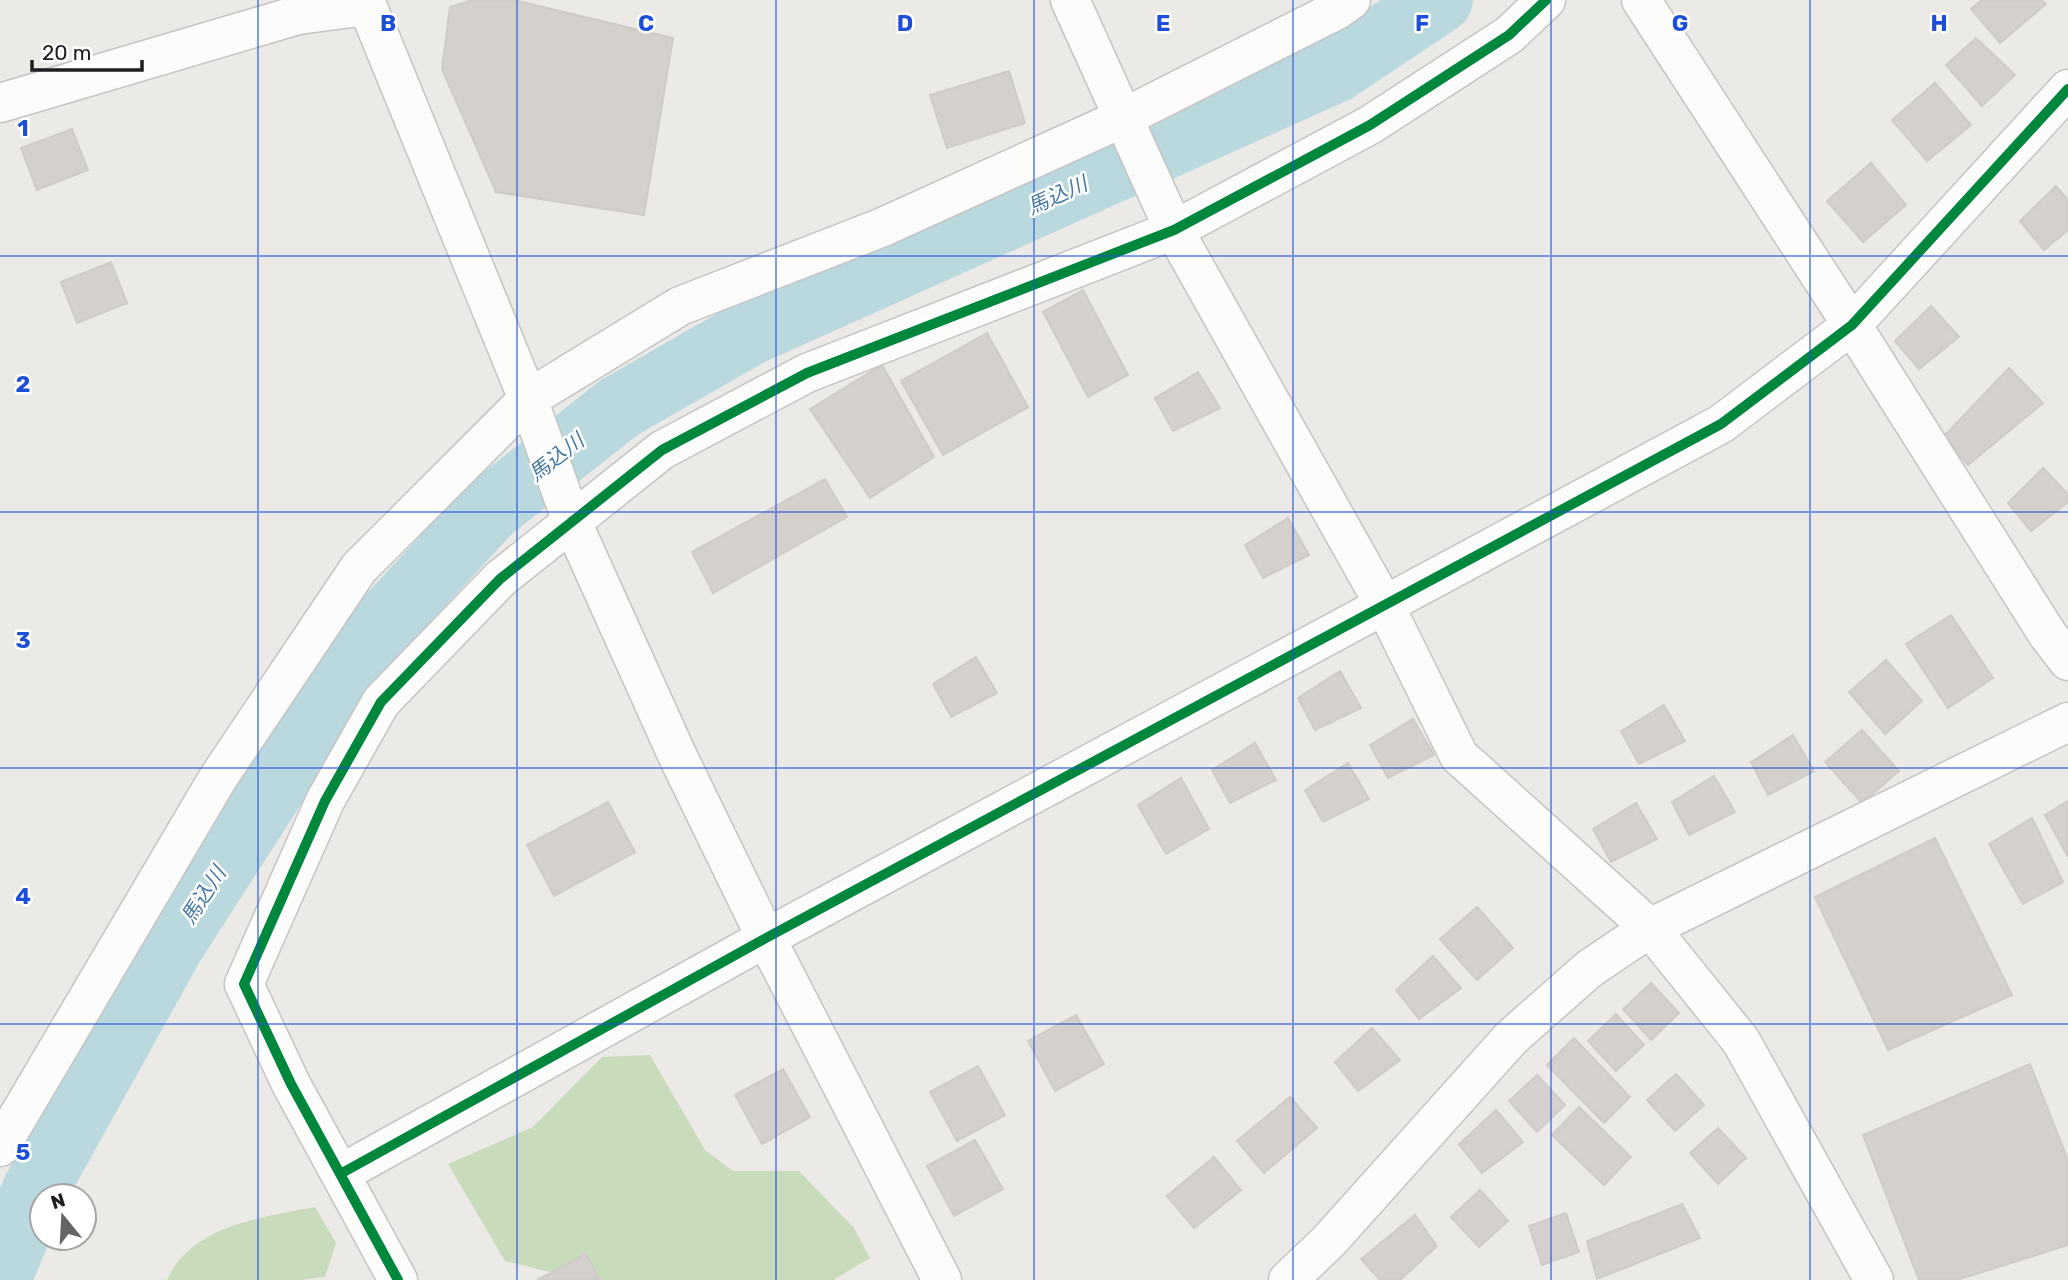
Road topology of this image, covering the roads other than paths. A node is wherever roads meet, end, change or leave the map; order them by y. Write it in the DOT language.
graph roads {
  1 [pos="1070,0"];
  2 [pos="1351,0"];
  3 [pos="1546,0"];
  4 [pos="1641,0"];
  5 [pos="366,3"];
  6 [pos="2068,89"];
  7 [pos="0,103"];
  8 [pos="1126,123"];
  9 [pos="1170,222"];
  10 [pos="1852,325"];
  11 [pos="532,408"];
  12 [pos="570,514"];
  13 [pos="1385,606"];
  14 [pos="2068,661"];
  15 [pos="2068,722"];
  16 [pos="1650,928"];
  17 [pos="766,938"];
  18 [pos="0,1147"];
  19 [pos="342,1173"];
  20 [pos="398,1280"];
  21 [pos="942,1280"];
  22 [pos="1288,1280"];
  23 [pos="1874,1280"];
  1 -- 8 [label="street"];
  2 -- 8 [label="street"];
  3 -- 9 [label="street"];
  4 -- 10 [label="street"];
  5 -- 7 [label="street"];
  5 -- 11 [label="street"];
  6 -- 10 [label="street"];
  8 -- 9 [label="street"];
  8 -- 11 [label="street"];
  9 -- 12 [label="street"];
  9 -- 13 [label="street"];
  10 -- 13 [label="street"];
  10 -- 14 [label="street"];
  11 -- 12 [label="street"];
  11 -- 18 [label="street"];
  12 -- 17 [label="street"];
  12 -- 19 [label="street"];
  13 -- 16 [label="street"];
  13 -- 17 [label="street"];
  15 -- 16 [label="street"];
  16 -- 22 [label="street"];
  16 -- 23 [label="street"];
  17 -- 19 [label="street"];
  17 -- 21 [label="street"];
  19 -- 20 [label="street"];
}
